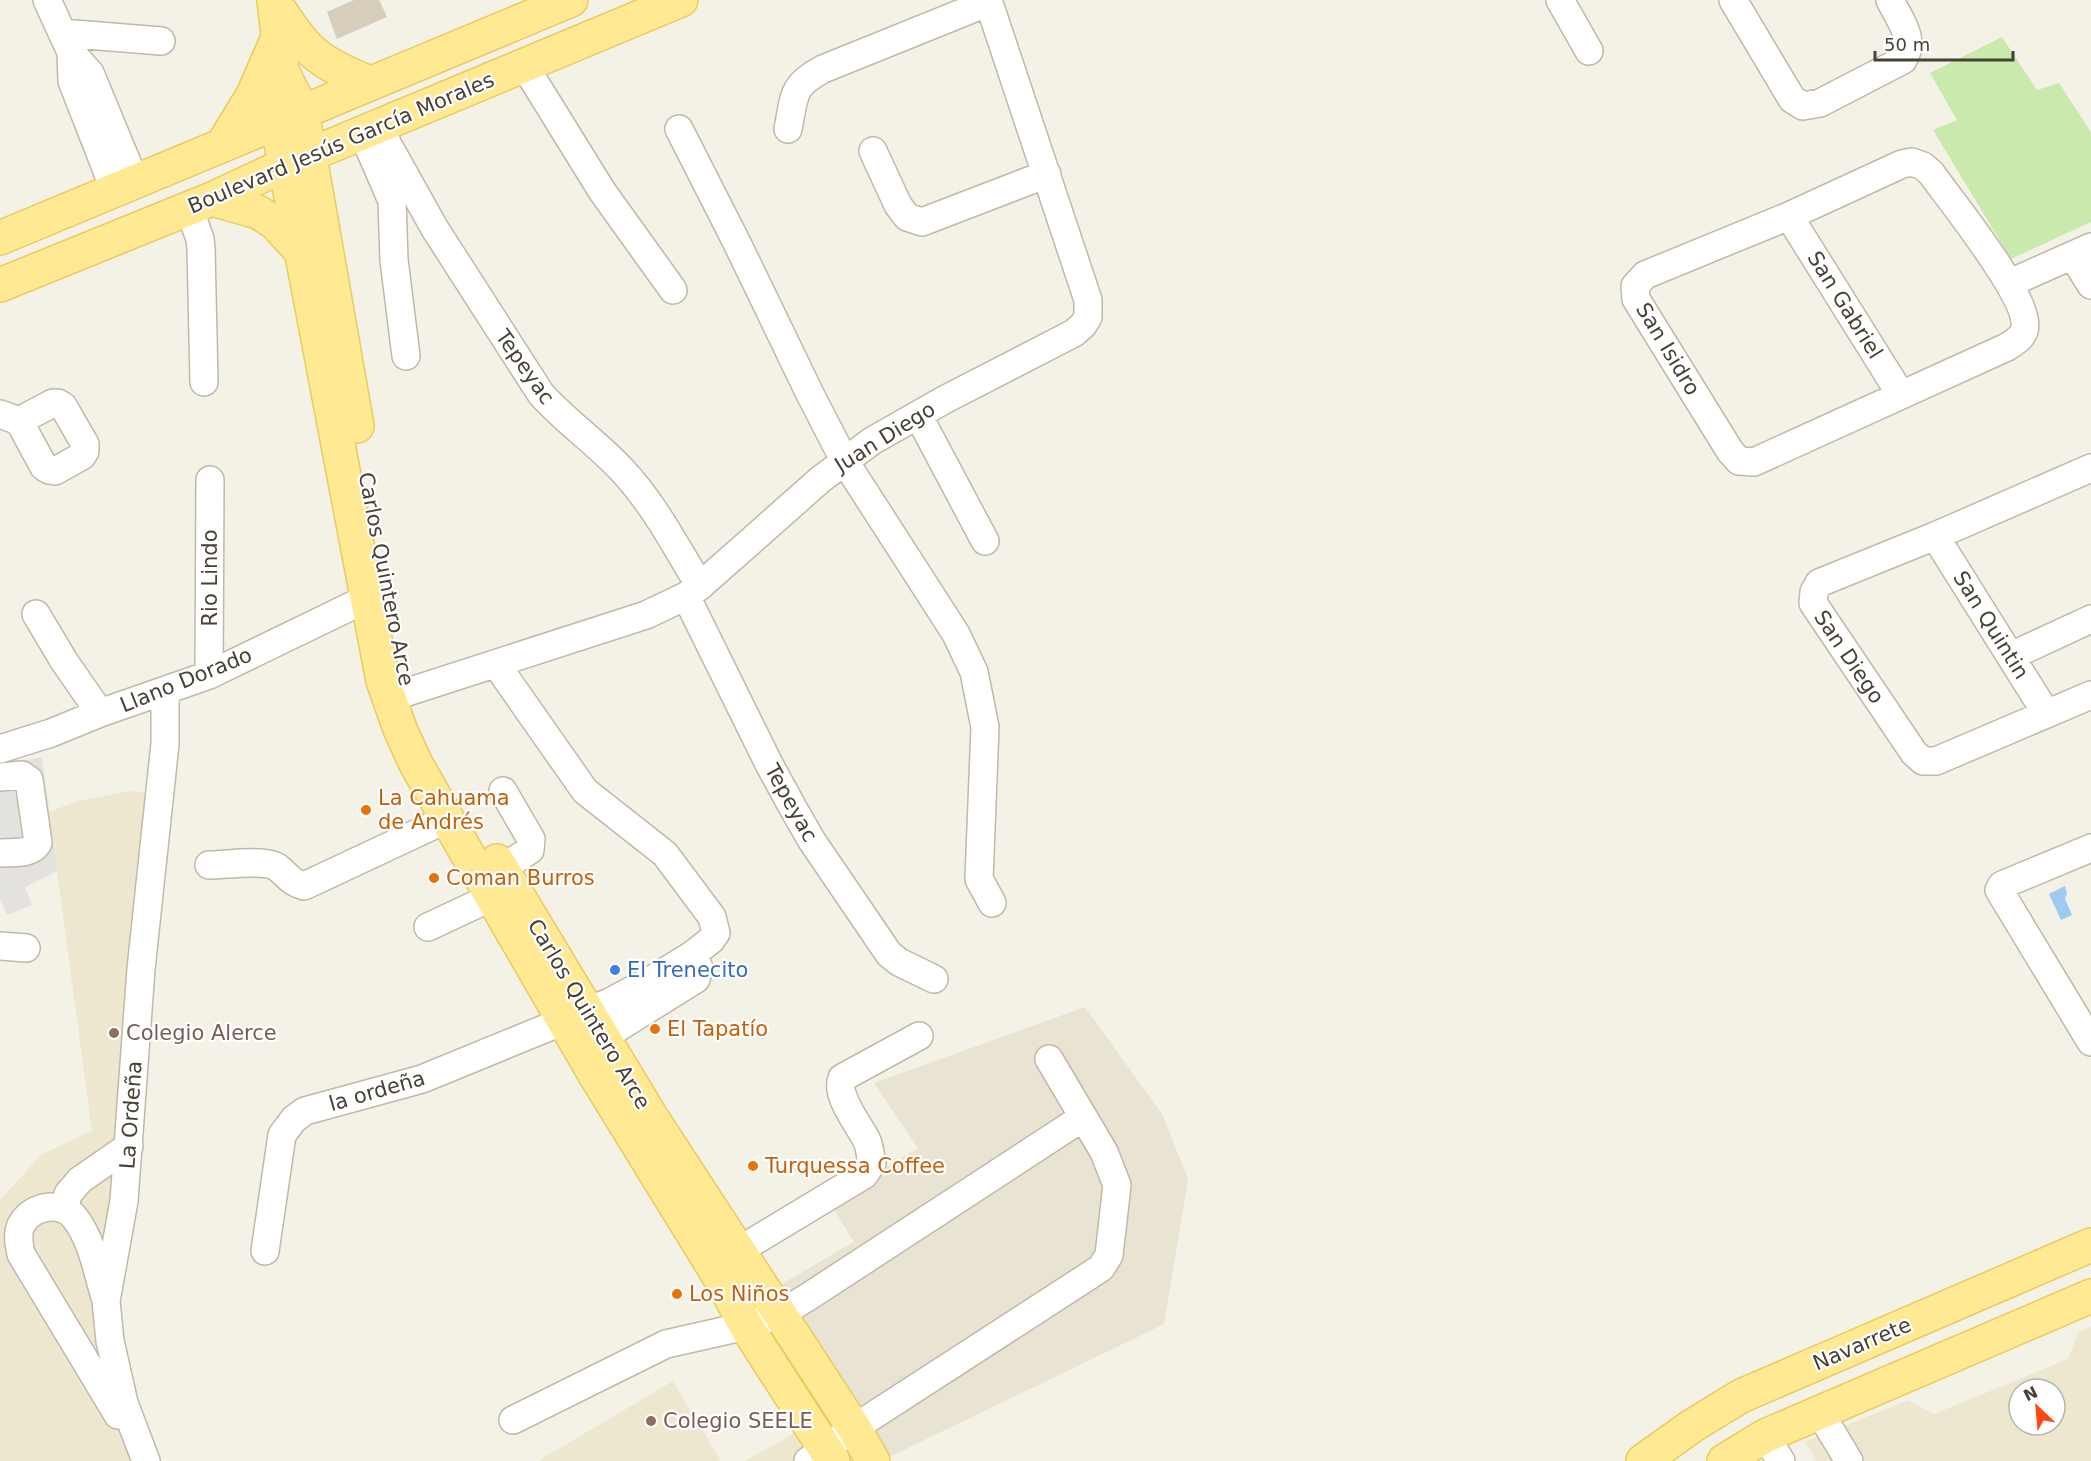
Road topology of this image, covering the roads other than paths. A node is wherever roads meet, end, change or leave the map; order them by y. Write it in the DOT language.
graph roads {
  1 [pos="47,0"];
  2 [pos="571,0"];
  3 [pos="681,0"];
  4 [pos="1560,0"];
  5 [pos="1734,0"];
  6 [pos="1890,0"];
  7 [pos="274,1"];
  8 [pos="989,1"];
  9 [pos="278,38"];
  10 [pos="161,41"];
  11 [pos="66,42"];
  12 [pos="1589,51"];
  13 [pos="524,66"];
  14 [pos="370,83"];
  15 [pos="290,116"];
  16 [pos="679,129"];
  17 [pos="788,129"];
  18 [pos="370,130"];
  19 [pos="223,144"];
  20 [pos="873,151"];
  21 [pos="298,159"];
  22 [pos="1047,174"];
  23 [pos="125,187"];
  24 [pos="200,203"];
  25 [pos="1789,216"];
  26 [pos="0,238"];
  27 [pos="301,252"];
  28 [pos="2082,252"];
  29 [pos="2010,284"];
  30 [pos="0,285"];
  31 [pos="2091,285"];
  32 [pos="673,290"];
  33 [pos="406,356"];
  34 [pos="204,382"];
  35 [pos="1900,395"];
  36 [pos="342,406"];
  37 [pos="918,415"];
  38 [pos="844,460"];
  39 [pos="2091,468"];
  40 [pos="210,480"];
  41 [pos="1935,536"];
  42 [pos="985,541"];
  43 [pos="693,591"];
  44 [pos="368,598"];
  45 [pos="36,614"];
  46 [pos="2091,619"];
  47 [pos="2011,656"];
  48 [pos="496,664"];
  49 [pos="209,675"];
  50 [pos="165,692"];
  51 [pos="398,695"];
  52 [pos="2091,695"];
  53 [pos="100,713"];
  54 [pos="2046,713"];
  55 [pos="0,749"];
  56 [pos="3,777"];
  57 [pos="503,791"];
  58 [pos="447,819"];
  59 [pos="2091,848"];
  60 [pos="0,853"];
  61 [pos="209,866"];
  62 [pos="497,883"];
  63 [pos="992,903"];
  64 [pos="428,927"];
  65 [pos="934,979"];
  66 [pos="2082,1007"];
  67 [pos="583,1029"];
  68 [pos="919,1036"];
  69 [pos="2091,1042"];
  70 [pos="1049,1059"];
  71 [pos="1082,1118"];
  72 [pos="129,1146"];
  73 [pos="65,1209"];
  74 [pos="2091,1245"];
  75 [pos="265,1251"];
  76 [pos="738,1251"];
  77 [pos="2091,1296"];
  78 [pos="106,1300"];
  79 [pos="780,1314"];
  80 [pos="746,1326"];
  81 [pos="1752,1391"];
  82 [pos="1820,1413"];
  83 [pos="513,1420"];
  84 [pos="868,1420"];
  85 [pos="1774,1443"];
  86 [pos="822,1457"];
  87 [pos="146,1461"];
  88 [pos="873,1461"];
  89 [pos="1643,1461"];
  90 [pos="1724,1461"];
  91 [pos="1849,1461"];
  1 -- 11 [label="street"];
  2 -- 14 [label="main road, Boulevard Jesús García Morales"];
  3 -- 13 [label="main road, Boulevard Jesús García Morales"];
  4 -- 12 [label="street"];
  5 -- 6 [label="street"];
  7 -- 9 [label="main road, Carlos Quintero Arce"];
  7 -- 14 [label="main road"];
  8 -- 17 [label="street"];
  8 -- 22 [label="street, Juan Diego"];
  9 -- 15 [label="main road, Carlos Quintero Arce"];
  9 -- 19 [label="main road"];
  10 -- 11 [label="street"];
  11 -- 23 [label="street"];
  13 -- 18 [label="main road, Boulevard Jesús García Morales"];
  13 -- 32 [label="street"];
  14 -- 15 [label="main road, Boulevard Jesús García Morales"];
  15 -- 19 [label="main road, Boulevard Jesús García Morales"];
  15 -- 21 [label="main road, Carlos Quintero Arce"];
  16 -- 38 [label="street"];
  18 -- 21 [label="main road, Boulevard Jesús García Morales"];
  18 -- 33 [label="street"];
  18 -- 43 [label="street, Tepeyac"];
  19 -- 23 [label="main road, Boulevard Jesús García Morales"];
  20 -- 22 [label="street"];
  21 -- 24 [label="main road, Boulevard Jesús García Morales"];
  21 -- 27 [label="main road, Carlos Quintero Arce"];
  21 -- 36 [label="main road, Carlos Quintero Arce"];
  22 -- 37 [label="street, Juan Diego"];
  23 -- 26 [label="main road, Boulevard Jesús García Morales"];
  24 -- 27 [label="main road"];
  24 -- 30 [label="main road, Boulevard Jesús García Morales"];
  24 -- 34 [label="street"];
  25 -- 29 [label="street, San Isidro"];
  25 -- 35 [label="street, San Gabriel"];
  25 -- 35 [label="street, San Isidro"];
  27 -- 36 [label="main road, Carlos Quintero Arce"];
  28 -- 29 [label="street"];
  28 -- 31 [label="street"];
  29 -- 35 [label="street, San Isidro"];
  36 -- 44 [label="main road, Carlos Quintero Arce"];
  36 -- 51 [label="main road, Carlos Quintero Arce"];
  37 -- 38 [label="street, Juan Diego"];
  37 -- 42 [label="street"];
  38 -- 43 [label="street, Juan Diego"];
  38 -- 63 [label="street"];
  39 -- 41 [label="street, San Diego"];
  40 -- 49 [label="street, Rio Lindo"];
  41 -- 47 [label="street, San Quintin"];
  41 -- 54 [label="street, San Diego"];
  43 -- 48 [label="street, Juan Diego"];
  43 -- 65 [label="street, Tepeyac"];
  44 -- 49 [label="street, Llano Dorado"];
  44 -- 51 [label="main road, Carlos Quintero Arce"];
  45 -- 53 [label="street"];
  46 -- 47 [label="street"];
  47 -- 54 [label="street, San Quintin"];
  48 -- 51 [label="street, Juan Diego"];
  48 -- 67 [label="street, la ordeña"];
  49 -- 50 [label="street, Llano Dorado"];
  50 -- 53 [label="street, Llano Dorado"];
  50 -- 72 [label="street, La Ordeña"];
  51 -- 58 [label="main road, Carlos Quintero Arce"];
  51 -- 62 [label="main road, Carlos Quintero Arce"];
  52 -- 54 [label="street, San Diego"];
  53 -- 55 [label="street, Llano Dorado"];
  55 -- 56 [label="street"];
  56 -- 60 [label="street"];
  57 -- 62 [label="street"];
  58 -- 61 [label="street"];
  58 -- 62 [label="main road, Carlos Quintero Arce"];
  59 -- 66 [label="street"];
  62 -- 64 [label="street"];
  62 -- 67 [label="main road, Carlos Quintero Arce"];
  66 -- 69 [label="street"];
  67 -- 75 [label="street, la ordeña"];
  67 -- 76 [label="main road, Carlos Quintero Arce"];
  67 -- 80 [label="main road, Carlos Quintero Arce"];
  68 -- 76 [label="street"];
  70 -- 71 [label="street"];
  71 -- 79 [label="street"];
  71 -- 84 [label="street"];
  72 -- 73 [label="street"];
  72 -- 78 [label="street, La Ordeña"];
  73 -- 78 [label="street"];
  73 -- 87 [label="street"];
  74 -- 81 [label="main road, Navarrete"];
  76 -- 79 [label="main road, Carlos Quintero Arce"];
  77 -- 82 [label="main road"];
  78 -- 87 [label="street, La Ordeña"];
  79 -- 80 [label="street"];
  79 -- 84 [label="main road, Carlos Quintero Arce"];
  80 -- 83 [label="street"];
  80 -- 86 [label="main road, Carlos Quintero Arce"];
  81 -- 85 [label="main road"];
  81 -- 89 [label="main road, Navarrete"];
  82 -- 85 [label="main road"];
  82 -- 91 [label="street"];
  84 -- 86 [label="street"];
  84 -- 88 [label="main road, Carlos Quintero Arce"];
  85 -- 90 [label="main road"];
}
